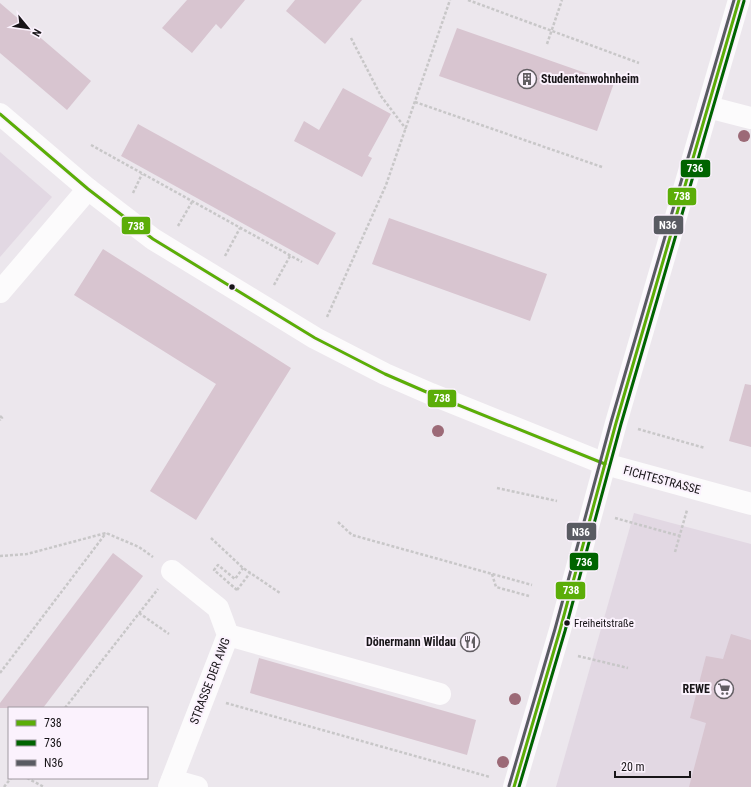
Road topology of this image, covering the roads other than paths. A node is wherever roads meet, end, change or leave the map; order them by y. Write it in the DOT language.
graph roads {
  1 [pos="739,0"];
  2 [pos="708,107"];
  3 [pos="0,114"];
  4 [pos="751,118"];
  5 [pos="88,189"];
  6 [pos="0,292"];
  7 [pos="605,464"];
  8 [pos="751,504"];
  9 [pos="172,571"];
  10 [pos="228,635"];
  11 [pos="440,694"];
  12 [pos="171,783"];
  13 [pos="197,787"];
  14 [pos="514,787"];
  1 -- 2 [label="street"];
  2 -- 4 [label="street"];
  2 -- 7 [label="street"];
  3 -- 5 [label="street, FICHTESTRASSE"];
  5 -- 6 [label="street"];
  5 -- 7 [label="street, FICHTESTRASSE"];
  7 -- 8 [label="street, FICHTESTRASSE"];
  7 -- 14 [label="street"];
  9 -- 10 [label="street, STRASSE DER AWG"];
  10 -- 11 [label="street"];
  10 -- 12 [label="street, STRASSE DER AWG"];
  12 -- 13 [label="street"];
}
